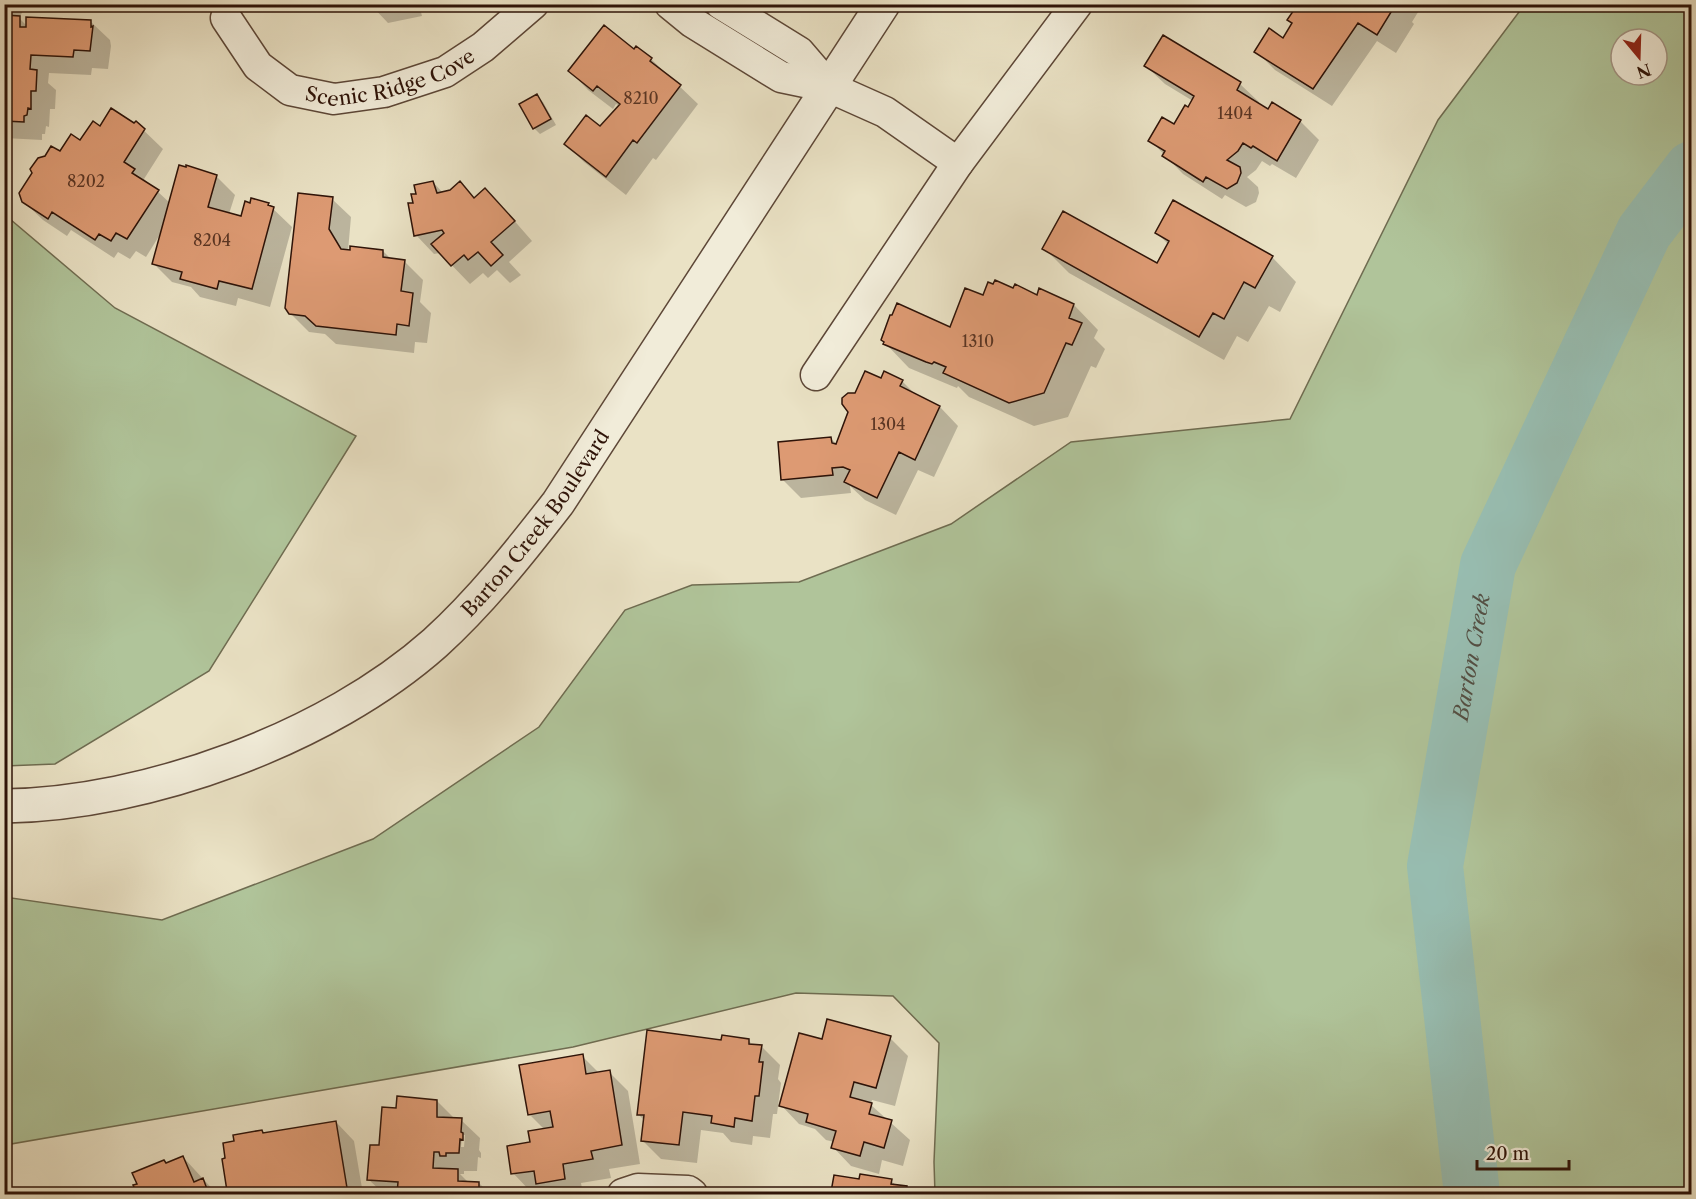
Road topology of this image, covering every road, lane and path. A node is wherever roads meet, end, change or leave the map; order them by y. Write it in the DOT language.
graph roads {
  1 [pos="533,4"];
  2 [pos="670,4"];
  3 [pos="721,4"];
  4 [pos="883,4"];
  5 [pos="1077,4"];
  6 [pos="226,18"];
  7 [pos="829,87"];
  8 [pos="958,163"];
  9 [pos="816,375"];
  10 [pos="4,806"];
  11 [pos="623,1194"];
  12 [pos="692,1194"];
  1 -- 6 [label="street, Scenic Ridge Cove"];
  2 -- 7 [label="street"];
  3 -- 7 [label="street"];
  4 -- 7 [label="street, Barton Creek Boulevard"];
  5 -- 8 [label="street"];
  7 -- 8 [label="street"];
  7 -- 10 [label="street, Barton Creek Boulevard"];
  8 -- 9 [label="street"];
  11 -- 12 [label="street"];
}
